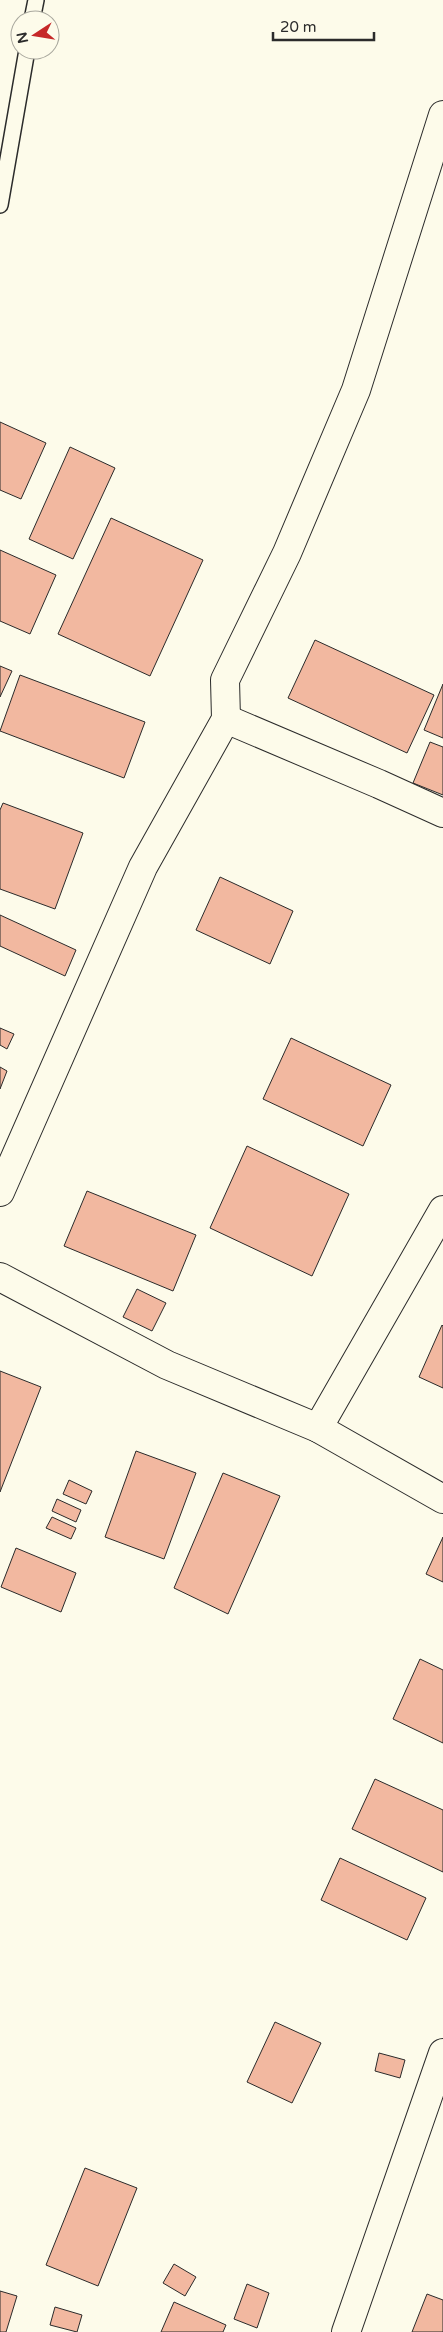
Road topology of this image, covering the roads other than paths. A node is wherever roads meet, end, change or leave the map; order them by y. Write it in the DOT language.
graph roads {
  1 [pos="25,60"];
  2 [pos="443,115"];
  3 [pos="0,205"];
  4 [pos="226,719"];
  5 [pos="443,813"];
  6 [pos="0,1192"];
  7 [pos="443,1210"];
  8 [pos="0,1277"];
  9 [pos="318,1428"];
  10 [pos="443,1499"];
  11 [pos="443,2053"];
  12 [pos="346,2332"];
  1 -- 3 [label="lane"];
  2 -- 4 [label="street"];
  4 -- 5 [label="street"];
  4 -- 6 [label="street"];
  7 -- 9 [label="street"];
  8 -- 9 [label="street"];
  9 -- 10 [label="street"];
  11 -- 12 [label="street"];
}
